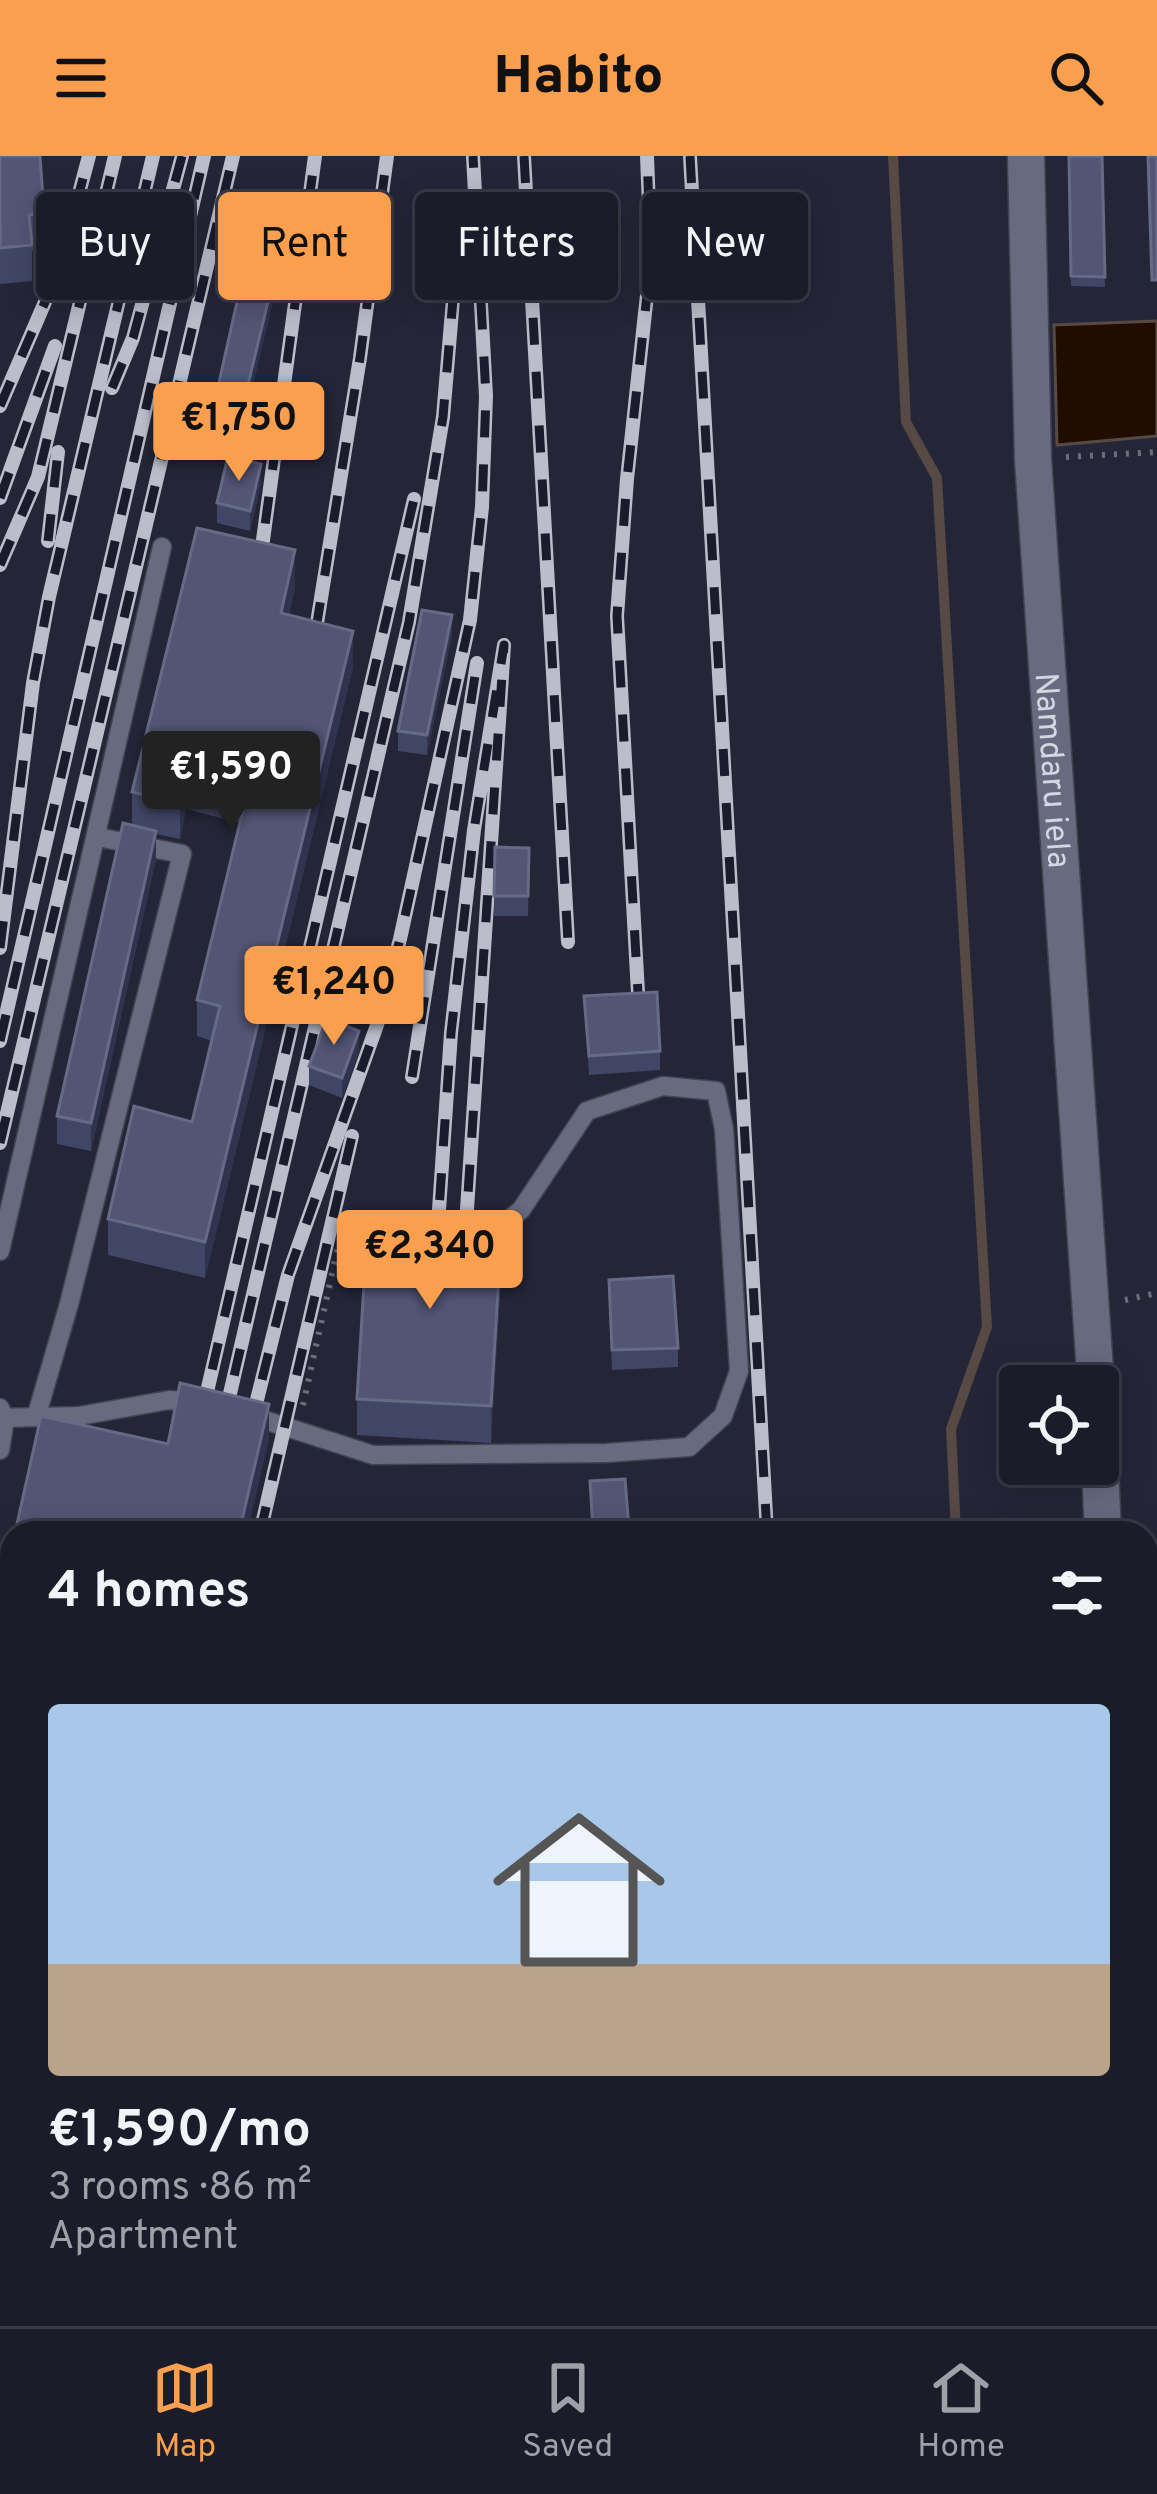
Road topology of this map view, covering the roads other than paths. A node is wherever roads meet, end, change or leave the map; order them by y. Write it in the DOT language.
graph roads {
  1 [pos="1026,156"];
  2 [pos="162,547"];
  3 [pos="98,837"];
  4 [pos="495,1231"];
  5 [pos="0,1250"];
  6 [pos="1095,1365"];
  7 [pos="37,1414"];
  8 [pos="2,1415"];
  9 [pos="0,1450"];
  10 [pos="1101,1485"];
  11 [pos="1102,1521"];
  1 -- 6 [label="street, Namdaru iela"];
  2 -- 3 [label="lane"];
  3 -- 5 [label="lane"];
  3 -- 7 [label="lane"];
  4 -- 7 [label="lane"];
  7 -- 8 [label="lane"];
  8 -- 9 [label="lane"];
  10 -- 11 [label="street"];
}
